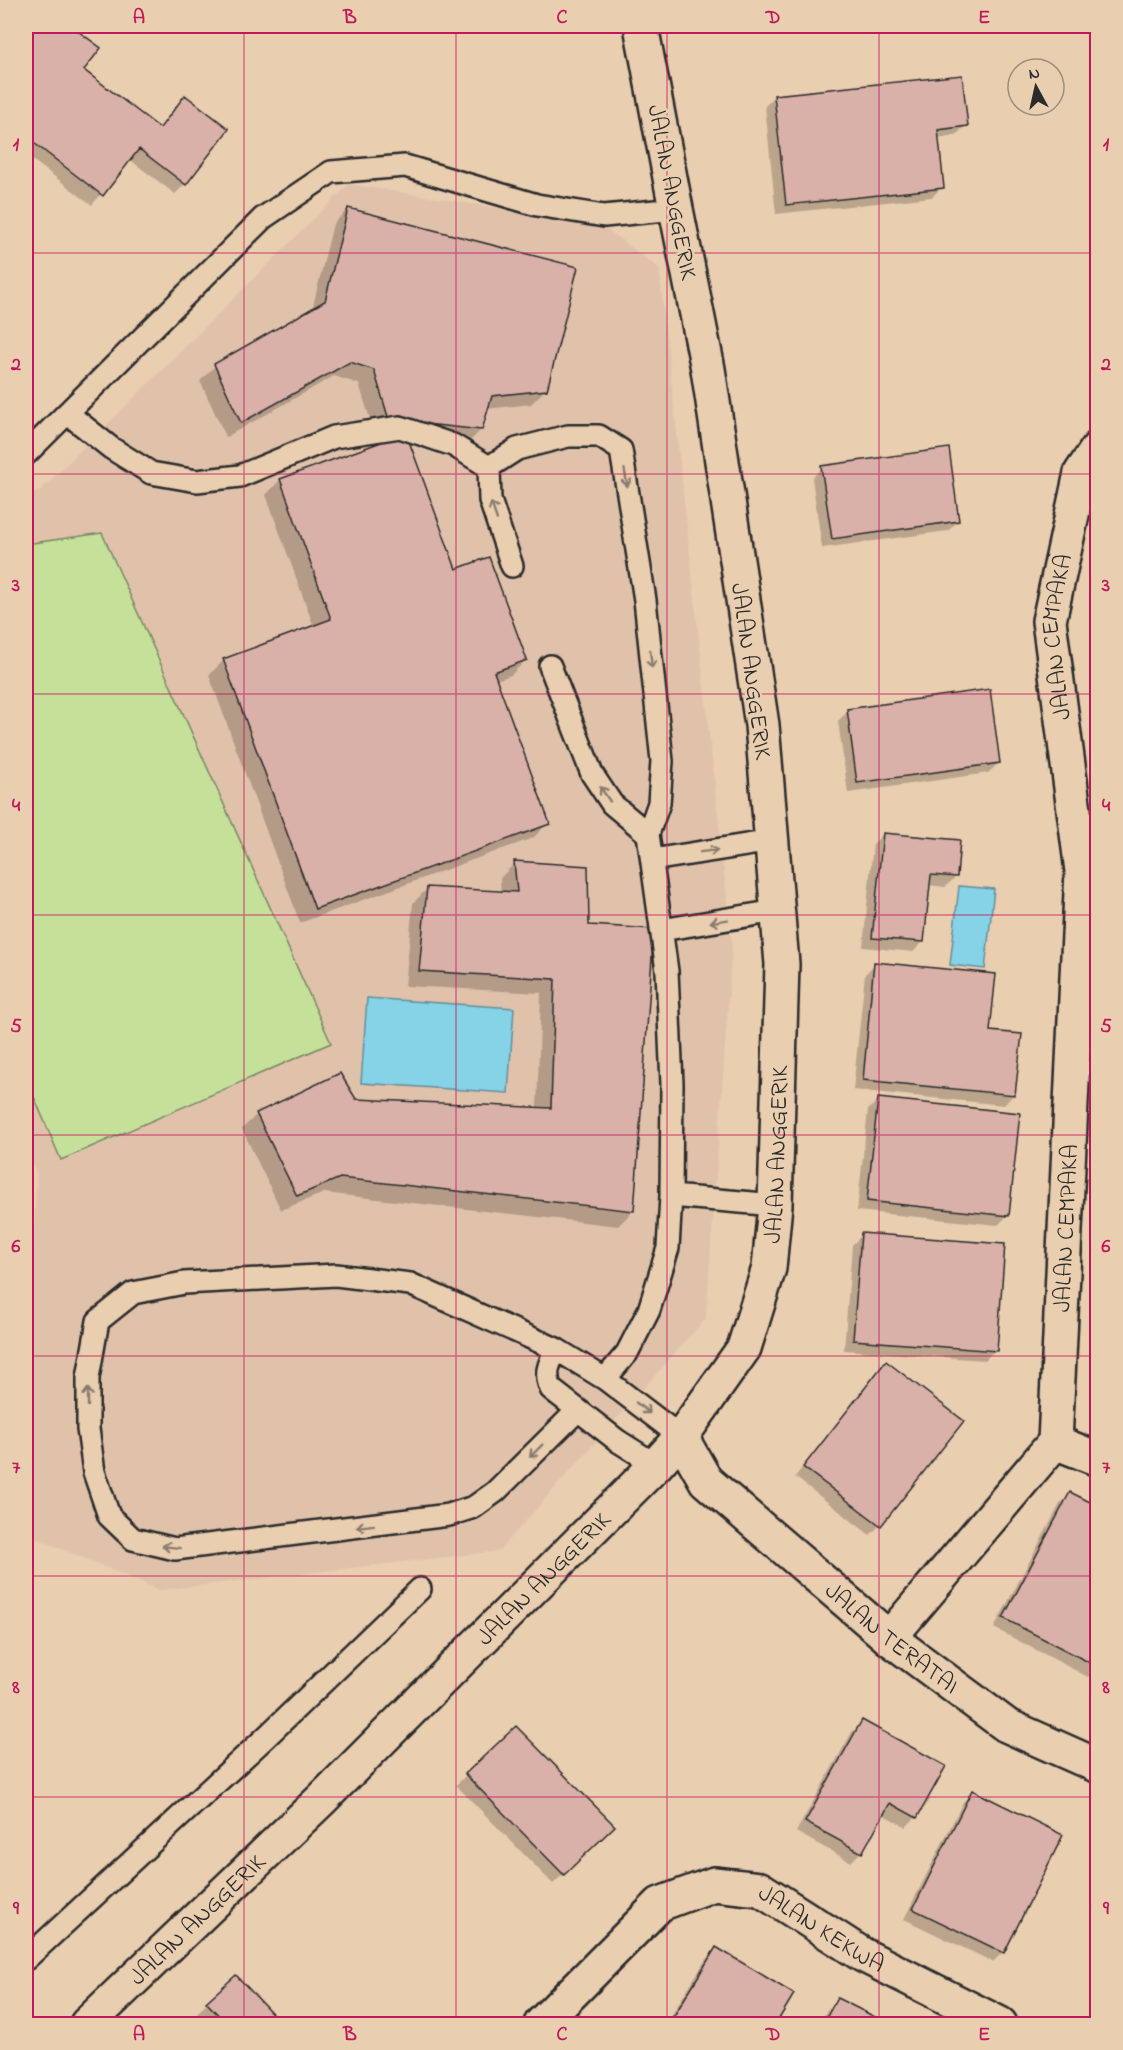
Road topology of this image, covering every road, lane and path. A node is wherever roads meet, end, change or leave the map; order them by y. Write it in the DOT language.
graph roads {
  1 [pos="642,26"];
  2 [pos="675,209"];
  3 [pos="67,413"];
  4 [pos="1098,448"];
  5 [pos="26,454"];
  6 [pos="489,467"];
  7 [pos="512,566"];
  8 [pos="550,666"];
  9 [pos="648,834"];
  10 [pos="771,841"];
  11 [pos="652,860"];
  12 [pos="777,911"];
  13 [pos="661,930"];
  14 [pos="671,1196"];
  15 [pos="775,1205"];
  16 [pos="556,1349"];
  17 [pos="605,1378"];
  18 [pos="578,1410"];
  19 [pos="681,1437"];
  20 [pos="1055,1442"];
  21 [pos="1098,1459"];
  22 [pos="656,1465"];
  23 [pos="706,1481"];
  24 [pos="420,1589"];
  25 [pos="889,1638"];
  26 [pos="1098,1766"];
  27 [pos="26,1959"];
  28 [pos="87,2025"];
  29 [pos="541,2025"];
  30 [pos="1000,2025"];
  1 -- 2 [label="street, JALAN ANGGERIK"];
  2 -- 3 [label="lane"];
  2 -- 10 [label="street, JALAN ANGGERIK"];
  3 -- 5 [label="lane"];
  3 -- 6 [label="lane"];
  4 -- 20 [label="street, JALAN CEMPAKA"];
  7 -- 6 [label="lane, one-way"];
  6 -- 9 [label="lane, one-way"];
  9 -- 8 [label="lane, one-way"];
  9 -- 11 [label="lane"];
  11 -- 10 [label="lane, one-way"];
  10 -- 12 [label="street, JALAN ANGGERIK"];
  11 -- 13 [label="lane"];
  12 -- 13 [label="lane, one-way"];
  12 -- 15 [label="street, JALAN ANGGERIK"];
  13 -- 14 [label="lane"];
  14 -- 15 [label="lane"];
  14 -- 17 [label="lane"];
  15 -- 19 [label="street, JALAN ANGGERIK"];
  16 -- 17 [label="lane"];
  16 -- 18 [label="lane"];
  18 -- 16 [label="lane, one-way"];
  17 -- 19 [label="lane, one-way"];
  18 -- 22 [label="lane"];
  19 -- 22 [label="street, JALAN ANGGERIK"];
  19 -- 23 [label="street, JALAN TERATAI"];
  20 -- 21 [label="street"];
  20 -- 25 [label="street"];
  22 -- 23 [label="street, JALAN TERATAI"];
  22 -- 28 [label="street, JALAN ANGGERIK"];
  23 -- 25 [label="street, JALAN TERATAI"];
  24 -- 27 [label="lane"];
  25 -- 26 [label="street, JALAN TERATAI"];
  29 -- 30 [label="street, JALAN KEKWA"];
}
